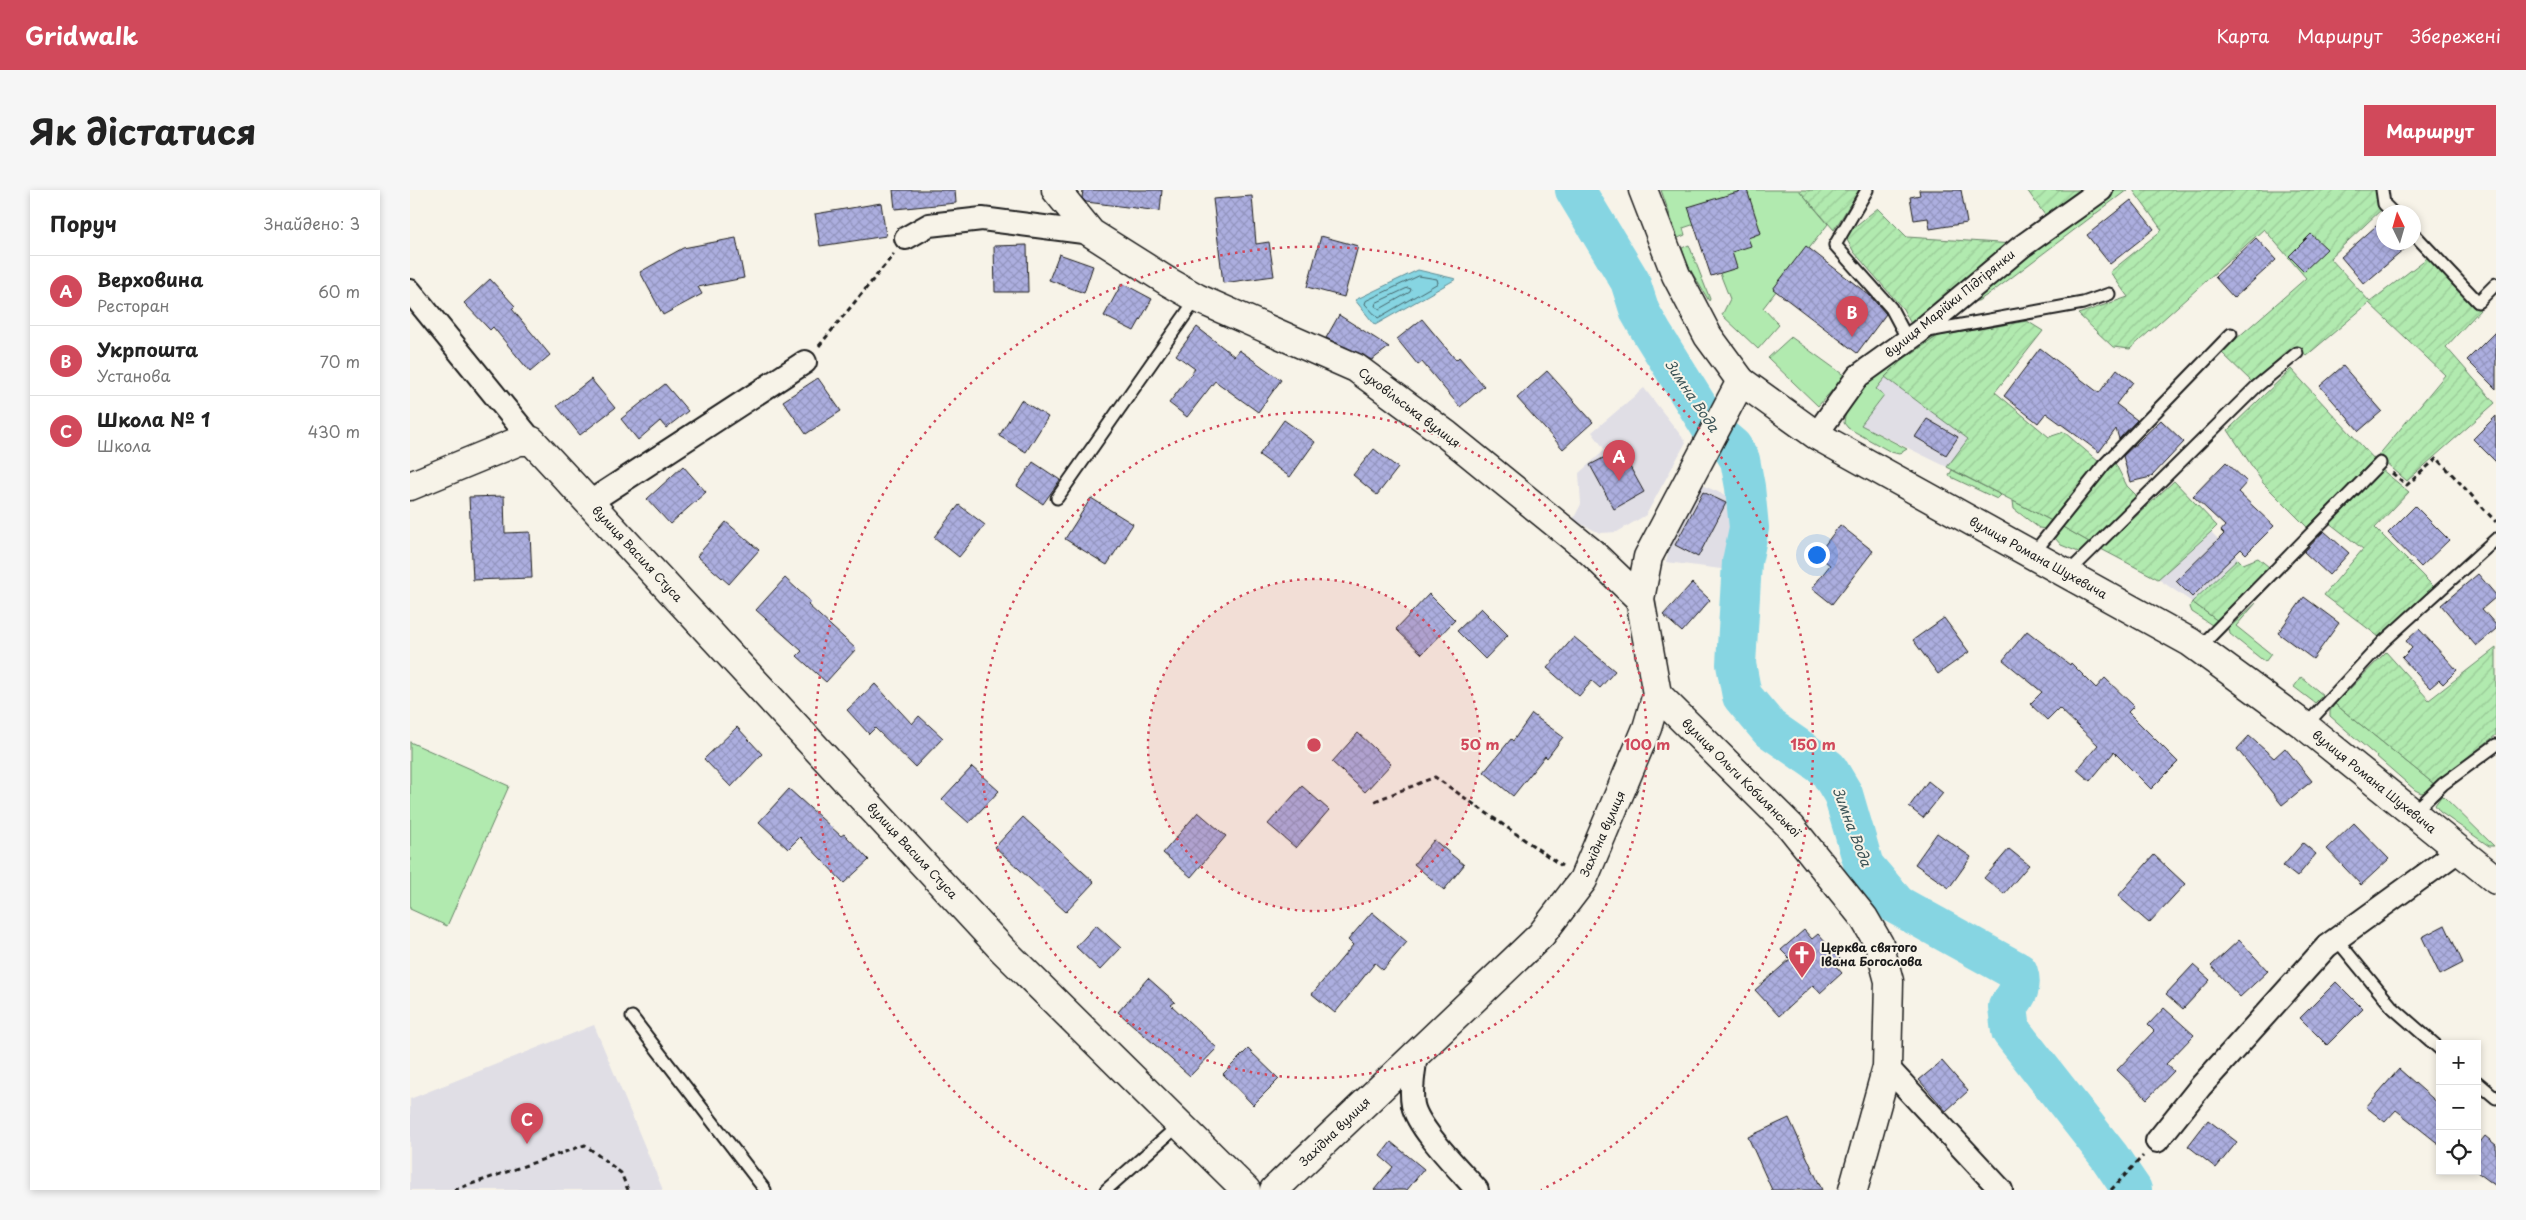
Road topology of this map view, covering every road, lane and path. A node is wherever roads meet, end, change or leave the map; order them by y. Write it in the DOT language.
graph roads {
  1 [pos="1056,190"];
  2 [pos="1643,190"];
  3 [pos="1868,190"];
  4 [pos="2101,190"];
  5 [pos="2382,190"];
  6 [pos="2385,205"];
  7 [pos="1091,233"];
  8 [pos="906,238"];
  9 [pos="2421,241"];
  10 [pos="2496,284"];
  11 [pos="410,291"];
  12 [pos="2108,294"];
  13 [pos="1197,298"];
  14 [pos="2231,334"];
  15 [pos="1913,336"];
  16 [pos="2297,353"];
  17 [pos="805,362"];
  18 [pos="1741,381"];
  19 [pos="1816,435"];
  20 [pos="532,441"];
  21 [pos="2380,463"];
  22 [pos="410,486"];
  23 [pos="1057,498"];
  24 [pos="590,502"];
  25 [pos="2496,522"];
  26 [pos="2496,539"];
  27 [pos="2032,555"];
  28 [pos="2067,574"];
  29 [pos="1640,599"];
  30 [pos="2199,648"];
  31 [pos="1657,694"];
  32 [pos="2305,726"];
  33 [pos="2496,745"];
  34 [pos="1375,801"];
  35 [pos="2413,813"];
  36 [pos="2458,851"];
  37 [pos="2491,873"];
  38 [pos="1583,880"];
  39 [pos="2337,940"];
  40 [pos="632,1017"];
  41 [pos="2436,1046"];
  42 [pos="1416,1055"];
  43 [pos="1887,1067"];
  44 [pos="2481,1085"];
  45 [pos="2496,1098"];
  46 [pos="1180,1124"];
  47 [pos="2157,1141"];
  48 [pos="454,1190"];
  49 [pos="628,1190"];
  50 [pos="765,1190"];
  51 [pos="1106,1190"];
  52 [pos="1246,1190"];
  53 [pos="1274,1190"];
  54 [pos="1477,1190"];
  55 [pos="1853,1190"];
  56 [pos="2001,1190"];
  57 [pos="2111,1190"];
  1 -- 7 [label="street, Суховільська вулиця"];
  2 -- 18 [label="street, вулиця Романа Шухевича"];
  3 -- 15 [label="lane"];
  4 -- 15 [label="street, вулиця Марійки Підгірянки"];
  5 -- 6 [label="lane"];
  7 -- 8 [label="street"];
  7 -- 13 [label="street, Суховільська вулиця"];
  8 -- 17 [label="path"];
  9 -- 10 [label="lane"];
  11 -- 20 [label="street, вулиця Василя Стуса"];
  12 -- 15 [label="lane"];
  13 -- 23 [label="lane"];
  13 -- 29 [label="street, Суховільська вулиця"];
  14 -- 27 [label="lane"];
  15 -- 19 [label="street, вулиця Марійки Підгірянки"];
  16 -- 28 [label="lane"];
  17 -- 24 [label="street, вулиця Василя Стуса"];
  18 -- 19 [label="street, вулиця Романа Шухевича"];
  18 -- 29 [label="street, Західна вулиця"];
  19 -- 27 [label="street, вулиця Романа Шухевича"];
  20 -- 22 [label="street"];
  20 -- 24 [label="street, вулиця Василя Стуса"];
  21 -- 25 [label="path"];
  21 -- 30 [label="lane"];
  24 -- 46 [label="street, вулиця Василя Стуса"];
  26 -- 32 [label="lane"];
  27 -- 28 [label="street, вулиця Романа Шухевича"];
  28 -- 30 [label="street, вулиця Романа Шухевича"];
  29 -- 31 [label="street, Західна вулиця"];
  30 -- 32 [label="street, вулиця Романа Шухевича"];
  31 -- 38 [label="street, Західна вулиця"];
  31 -- 43 [label="street, вулиця Ольги Кобилянської"];
  32 -- 35 [label="street, вулиця Романа Шухевича"];
  33 -- 35 [label="lane"];
  34 -- 38 [label="path"];
  35 -- 36 [label="street, вулиця Романа Шухевича"];
  36 -- 37 [label="street, вулиця Романа Шухевича"];
  36 -- 39 [label="street"];
  38 -- 42 [label="street, Західна вулиця"];
  39 -- 41 [label="lane"];
  39 -- 47 [label="street"];
  40 -- 50 [label="lane"];
  42 -- 53 [label="street, Західна вулиця"];
  42 -- 54 [label="street"];
  43 -- 55 [label="street, вулиця Ольги Кобилянської"];
  43 -- 56 [label="street"];
  44 -- 45 [label="lane"];
  46 -- 51 [label="lane"];
  46 -- 52 [label="street, вулиця Василя Стуса"];
  47 -- 57 [label="path"];
  48 -- 49 [label="path"];
}
